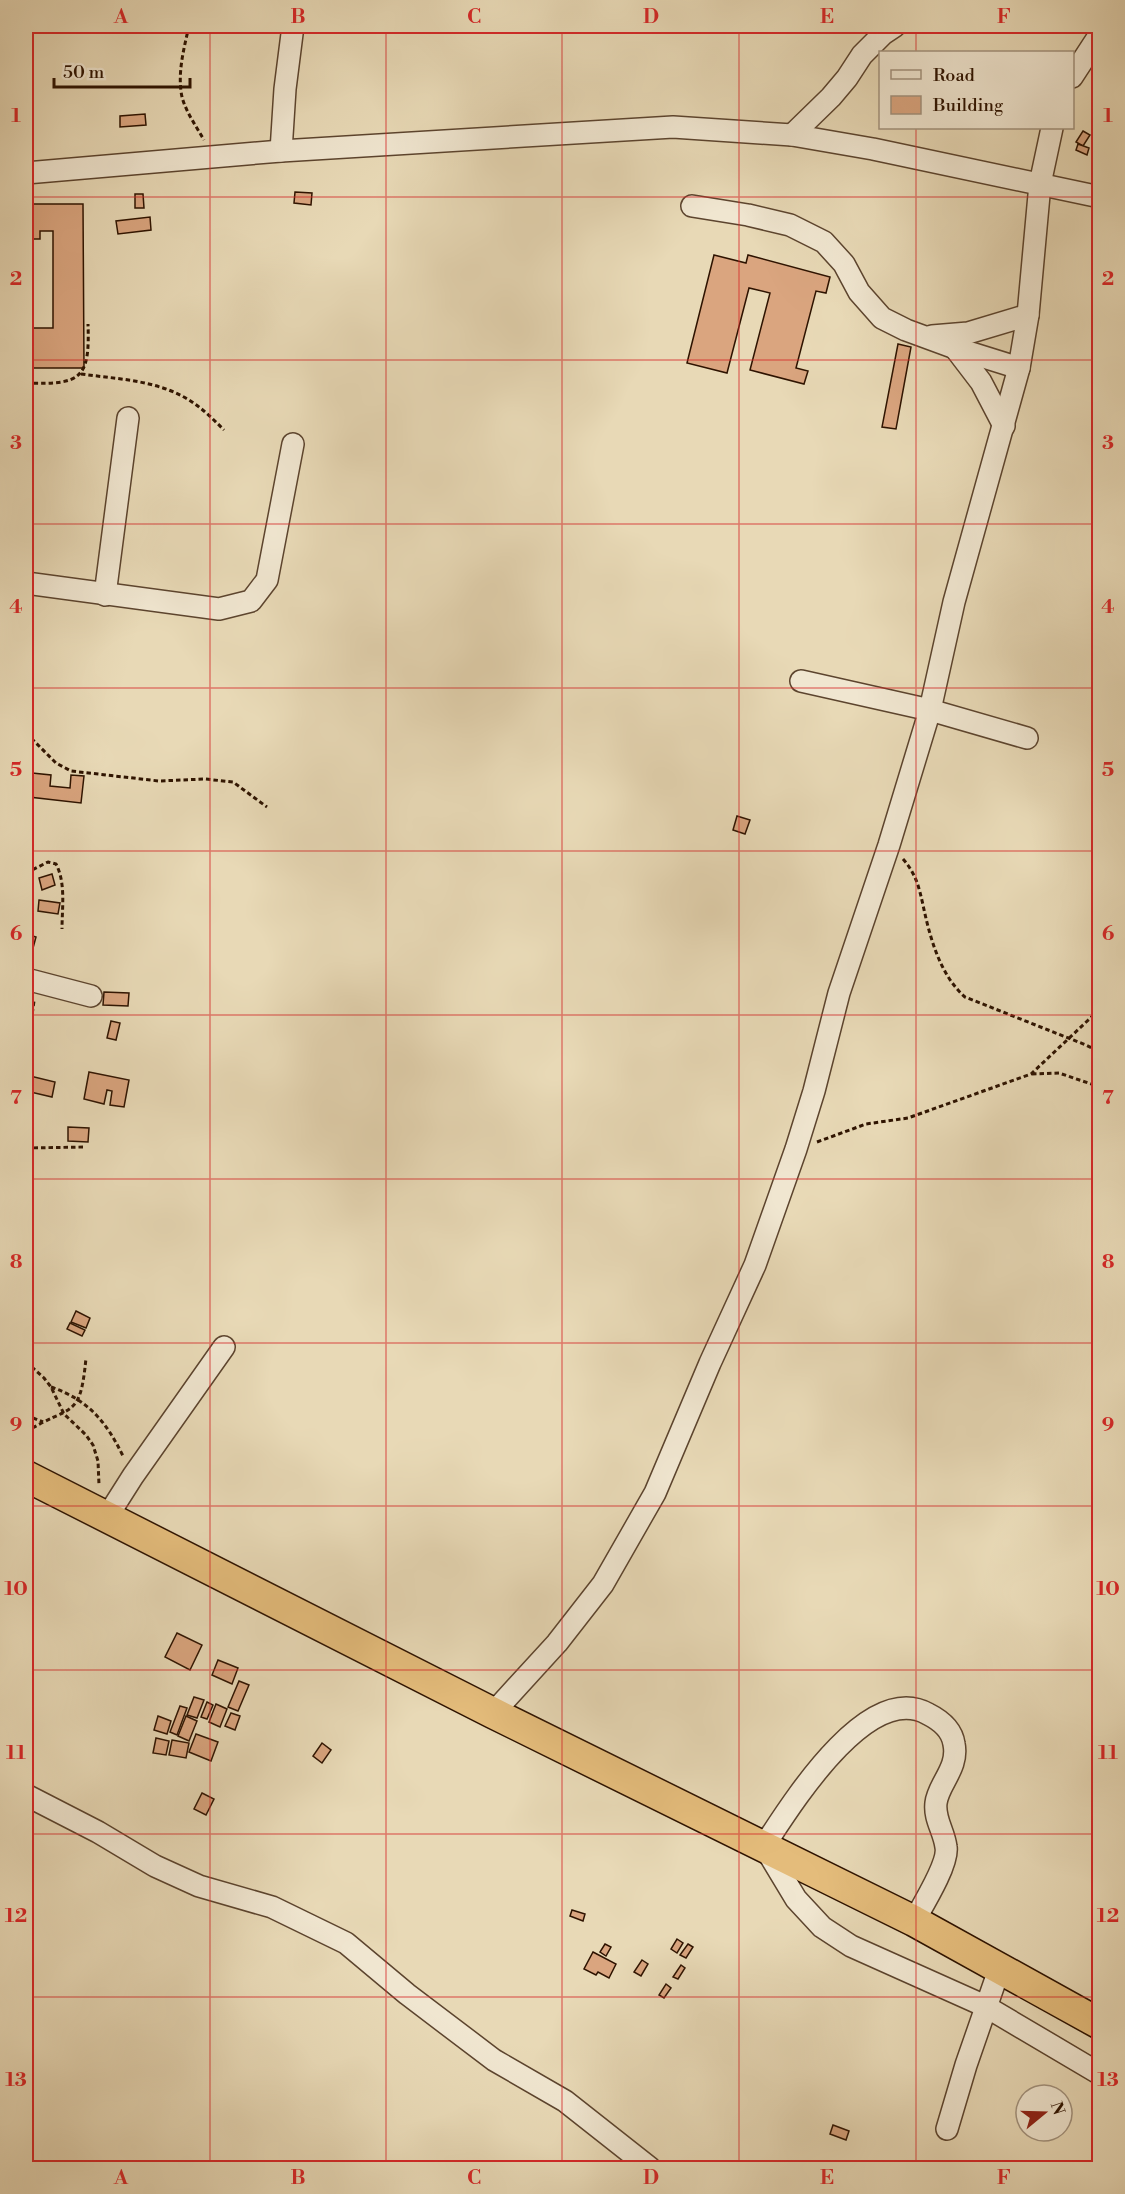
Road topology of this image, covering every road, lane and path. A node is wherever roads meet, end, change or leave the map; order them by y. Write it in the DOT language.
graph roads {
  1 [pos="189,26"];
  2 [pos="293,26"];
  3 [pos="895,26"];
  4 [pos="1100,34"];
  5 [pos="1074,74"];
  6 [pos="1052,129"];
  7 [pos="792,135"];
  8 [pos="281,151"];
  9 [pos="214,157"];
  10 [pos="26,173"];
  11 [pos="1040,184"];
  12 [pos="1100,197"];
  13 [pos="692,206"];
  14 [pos="1028,315"];
  15 [pos="88,324"];
  16 [pos="924,337"];
  17 [pos="955,348"];
  18 [pos="1019,368"];
  19 [pos="81,374"];
  20 [pos="26,383"];
  21 [pos="128,418"];
  22 [pos="1004,426"];
  23 [pos="224,430"];
  24 [pos="293,444"];
  25 [pos="26,583"];
  26 [pos="105,595"];
  27 [pos="801,681"];
  28 [pos="930,710"];
  29 [pos="26,733"];
  30 [pos="1027,738"];
  31 [pos="267,807"];
  32 [pos="889,845"];
  33 [pos="26,873"];
  34 [pos="62,929"];
  35 [pos="31,980"];
  36 [pos="91,996"];
  37 [pos="1100,1009"];
  38 [pos="1067,1038"];
  39 [pos="1100,1052"];
  40 [pos="26,1058"];
  41 [pos="1030,1074"];
  42 [pos="1100,1087"];
  43 [pos="86,1147"];
  44 [pos="26,1148"];
  45 [pos="796,1149"];
  46 [pos="224,1347"];
  47 [pos="86,1358"];
  48 [pos="26,1362"];
  49 [pos="51,1387"];
  50 [pos="79,1399"];
  51 [pos="64,1414"];
  52 [pos="26,1415"];
  53 [pos="44,1422"];
  54 [pos="26,1432"];
  55 [pos="26,1476"];
  56 [pos="133,1476"];
  57 [pos="101,1514"];
  58 [pos="493,1713"];
  59 [pos="26,1795"];
  60 [pos="764,1846"];
  61 [pos="914,1921"];
  62 [pos="1000,1967"];
  63 [pos="985,2007"];
  64 [pos="1100,2024"];
  65 [pos="1100,2074"];
  66 [pos="947,2129"];
  67 [pos="650,2169"];
  1 -- 9 [label="path"];
  2 -- 8 [label="street"];
  3 -- 7 [label="street"];
  4 -- 5 [label="street"];
  6 -- 11 [label="street"];
  7 -- 8 [label="street"];
  7 -- 11 [label="street"];
  8 -- 9 [label="street"];
  9 -- 10 [label="street"];
  11 -- 12 [label="street"];
  11 -- 14 [label="street"];
  13 -- 16 [label="street"];
  14 -- 16 [label="street"];
  14 -- 18 [label="street"];
  15 -- 19 [label="path"];
  16 -- 17 [label="street"];
  17 -- 18 [label="street"];
  17 -- 22 [label="street"];
  18 -- 22 [label="street"];
  19 -- 20 [label="path"];
  19 -- 23 [label="path"];
  21 -- 26 [label="street"];
  22 -- 28 [label="street"];
  24 -- 26 [label="street"];
  25 -- 26 [label="street"];
  27 -- 28 [label="street"];
  28 -- 30 [label="street"];
  28 -- 32 [label="street"];
  29 -- 31 [label="path"];
  32 -- 38 [label="path"];
  32 -- 45 [label="street"];
  33 -- 34 [label="path"];
  35 -- 36 [label="street"];
  35 -- 40 [label="path"];
  37 -- 38 [label="path"];
  38 -- 39 [label="path"];
  38 -- 41 [label="path"];
  41 -- 42 [label="path"];
  41 -- 45 [label="path"];
  43 -- 44 [label="path"];
  45 -- 58 [label="street"];
  46 -- 56 [label="street"];
  47 -- 50 [label="path"];
  48 -- 49 [label="path"];
  49 -- 50 [label="path"];
  49 -- 51 [label="path"];
  50 -- 51 [label="path"];
  50 -- 56 [label="path"];
  51 -- 53 [label="path"];
  51 -- 57 [label="path"];
  52 -- 53 [label="path"];
  53 -- 54 [label="path"];
  55 -- 57 [label="highway"];
  56 -- 57 [label="street"];
  57 -- 58 [label="highway"];
  58 -- 60 [label="highway"];
  59 -- 67 [label="street"];
  60 -- 61 [label="highway"];
  60 -- 61 [label="street"];
  60 -- 63 [label="street"];
  61 -- 62 [label="highway"];
  62 -- 63 [label="street"];
  62 -- 64 [label="highway"];
  63 -- 65 [label="street"];
  63 -- 66 [label="street"];
}
